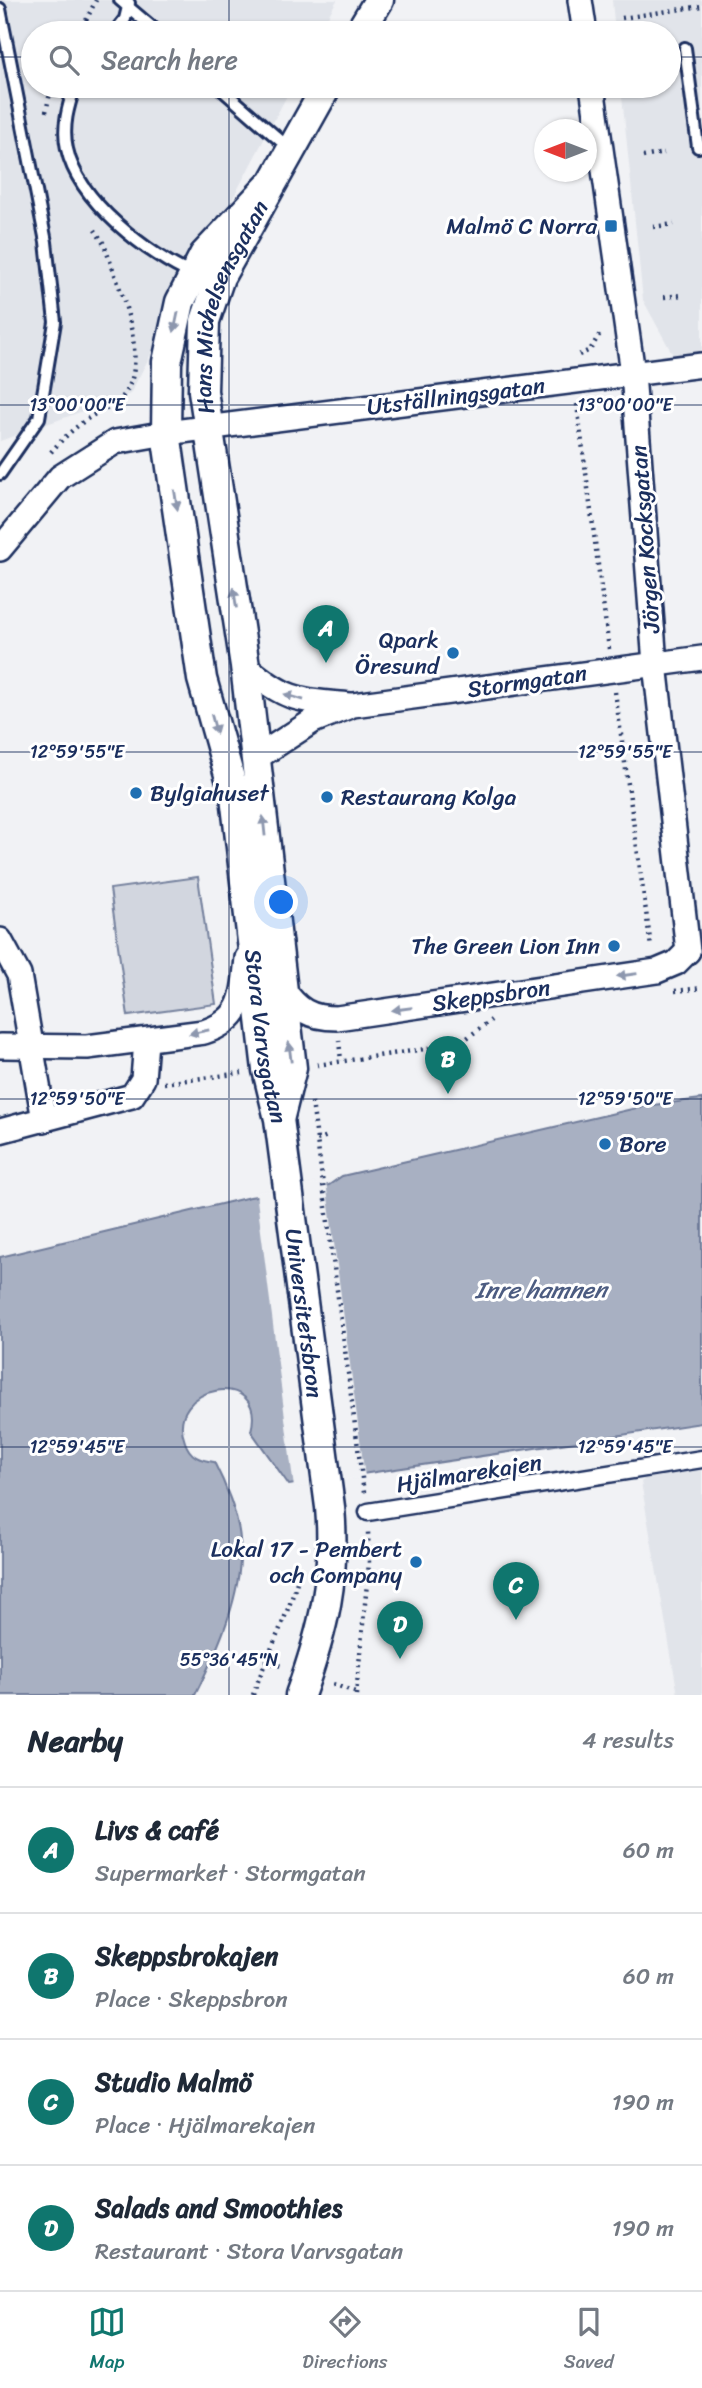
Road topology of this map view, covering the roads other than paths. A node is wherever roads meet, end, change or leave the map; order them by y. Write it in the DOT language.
graph roads {
  1 [pos="379,0"];
  2 [pos="580,0"];
  3 [pos="126,2"];
  4 [pos="0,9"];
  5 [pos="123,21"];
  6 [pos="146,21"];
  7 [pos="366,21"];
  8 [pos="583,21"];
  9 [pos="685,48"];
  10 [pos="71,98"];
  11 [pos="232,98"];
  12 [pos="320,98"];
  13 [pos="594,98"];
  14 [pos="702,146"];
  15 [pos="290,149"];
  16 [pos="205,280"];
  17 [pos="702,365"];
  18 [pos="633,373"];
  19 [pos="210,428"];
  20 [pos="166,433"];
  21 [pos="0,474"];
  22 [pos="0,549"];
  23 [pos="702,658"];
  24 [pos="655,664"];
  25 [pos="245,666"];
  26 [pos="352,705"];
  27 [pos="256,758"];
  28 [pos="251,916"];
  29 [pos="0,940"];
  30 [pos="695,957"];
  31 [pos="282,988"];
  32 [pos="146,1041"];
  33 [pos="0,1046"];
  34 [pos="33,1047"];
  35 [pos="280,1069"];
  36 [pos="279,1119"];
  37 [pos="44,1120"];
  38 [pos="0,1131"];
  39 [pos="702,1459"];
  40 [pos="368,1512"];
  41 [pos="300,1695"];
  1 -- 7 [label="street"];
  2 -- 8 [label="street"];
  3 -- 5 [label="lane"];
  3 -- 6 [label="lane"];
  4 -- 21 [label="lane"];
  9 -- 14 [label="lane"];
  10 -- 16 [label="lane"];
  11 -- 15 [label="lane"];
  12 -- 15 [label="street, Hans Michelsensgatan"];
  13 -- 18 [label="street, Jörgen Kocksgatan"];
  15 -- 16 [label="street, Hans Michelsensgatan"];
  16 -- 19 [label="street, Hans Michelsensgatan"];
  16 -- 20 [label="street, Hans Michelsensgatan, one-way"];
  17 -- 18 [label="street, Utställningsgatan"];
  18 -- 19 [label="street, Utställningsgatan"];
  18 -- 24 [label="street, Jörgen Kocksgatan"];
  19 -- 20 [label="street, Utställningsgatan"];
  25 -- 19 [label="street, Stora Varvsgatan, one-way"];
  20 -- 22 [label="street, Utställningsgatan"];
  20 -- 28 [label="street, Stora Varvsgatan, one-way"];
  23 -- 24 [label="street, Stormgatan"];
  24 -- 26 [label="street, Stormgatan"];
  24 -- 30 [label="street, Jörgen Kocksgatan"];
  26 -- 25 [label="street, Stormgatan, one-way"];
  25 -- 27 [label="street, Stora Varvsgatan"];
  26 -- 27 [label="street, Stormgatan"];
  31 -- 27 [label="street, Stora Varvsgatan, one-way"];
  28 -- 32 [label="street, one-way"];
  28 -- 35 [label="street, Stora Varvsgatan"];
  29 -- 34 [label="street"];
  30 -- 31 [label="street, Skeppsbron, one-way"];
  35 -- 31 [label="street, Stora Varvsgatan, one-way"];
  32 -- 34 [label="street"];
  32 -- 37 [label="street"];
  33 -- 34 [label="street"];
  34 -- 37 [label="street"];
  35 -- 36 [label="street, Stora Varvsgatan"];
  36 -- 41 [label="street, Universitetsbron"];
  37 -- 38 [label="street"];
  39 -- 40 [label="street, Hjälmarekajen"];
}
